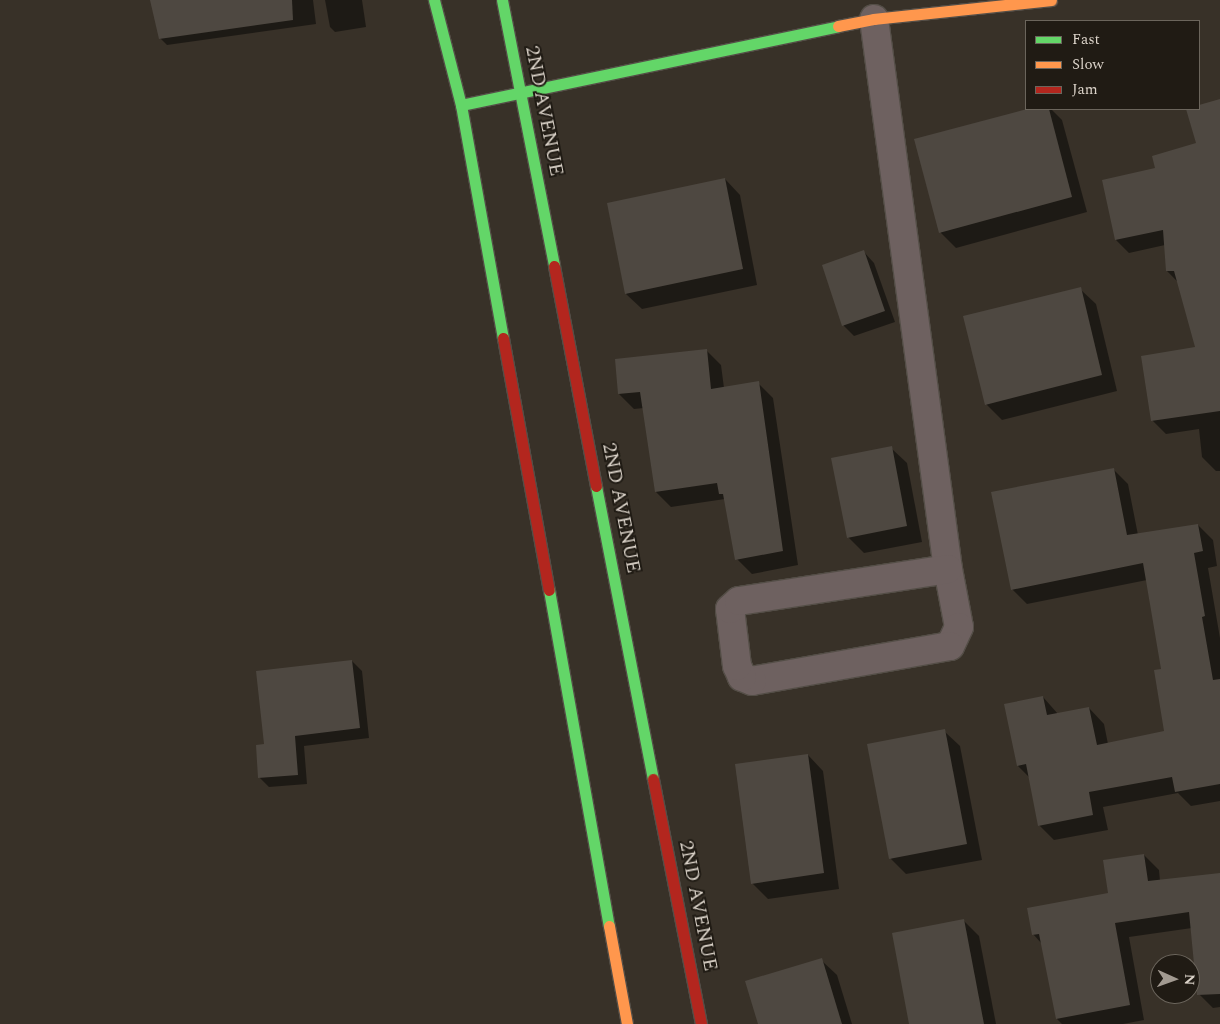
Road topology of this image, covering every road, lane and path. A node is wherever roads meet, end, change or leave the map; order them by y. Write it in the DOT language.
graph roads {
  1 [pos="434,0"];
  2 [pos="502,0"];
  3 [pos="1050,0"];
  4 [pos="874,19"];
  5 [pos="522,92"];
  6 [pos="461,105"];
  7 [pos="948,569"];
  8 [pos="627,1024"];
  9 [pos="701,1024"];
  1 -- 6 [label="street"];
  2 -- 5 [label="street, 2ND AVENUE"];
  3 -- 4 [label="street"];
  4 -- 5 [label="street"];
  4 -- 7 [label="street"];
  5 -- 6 [label="street"];
  5 -- 9 [label="street, 2ND AVENUE"];
  6 -- 8 [label="street"];
  7 -- 7 [label="street"];
}
